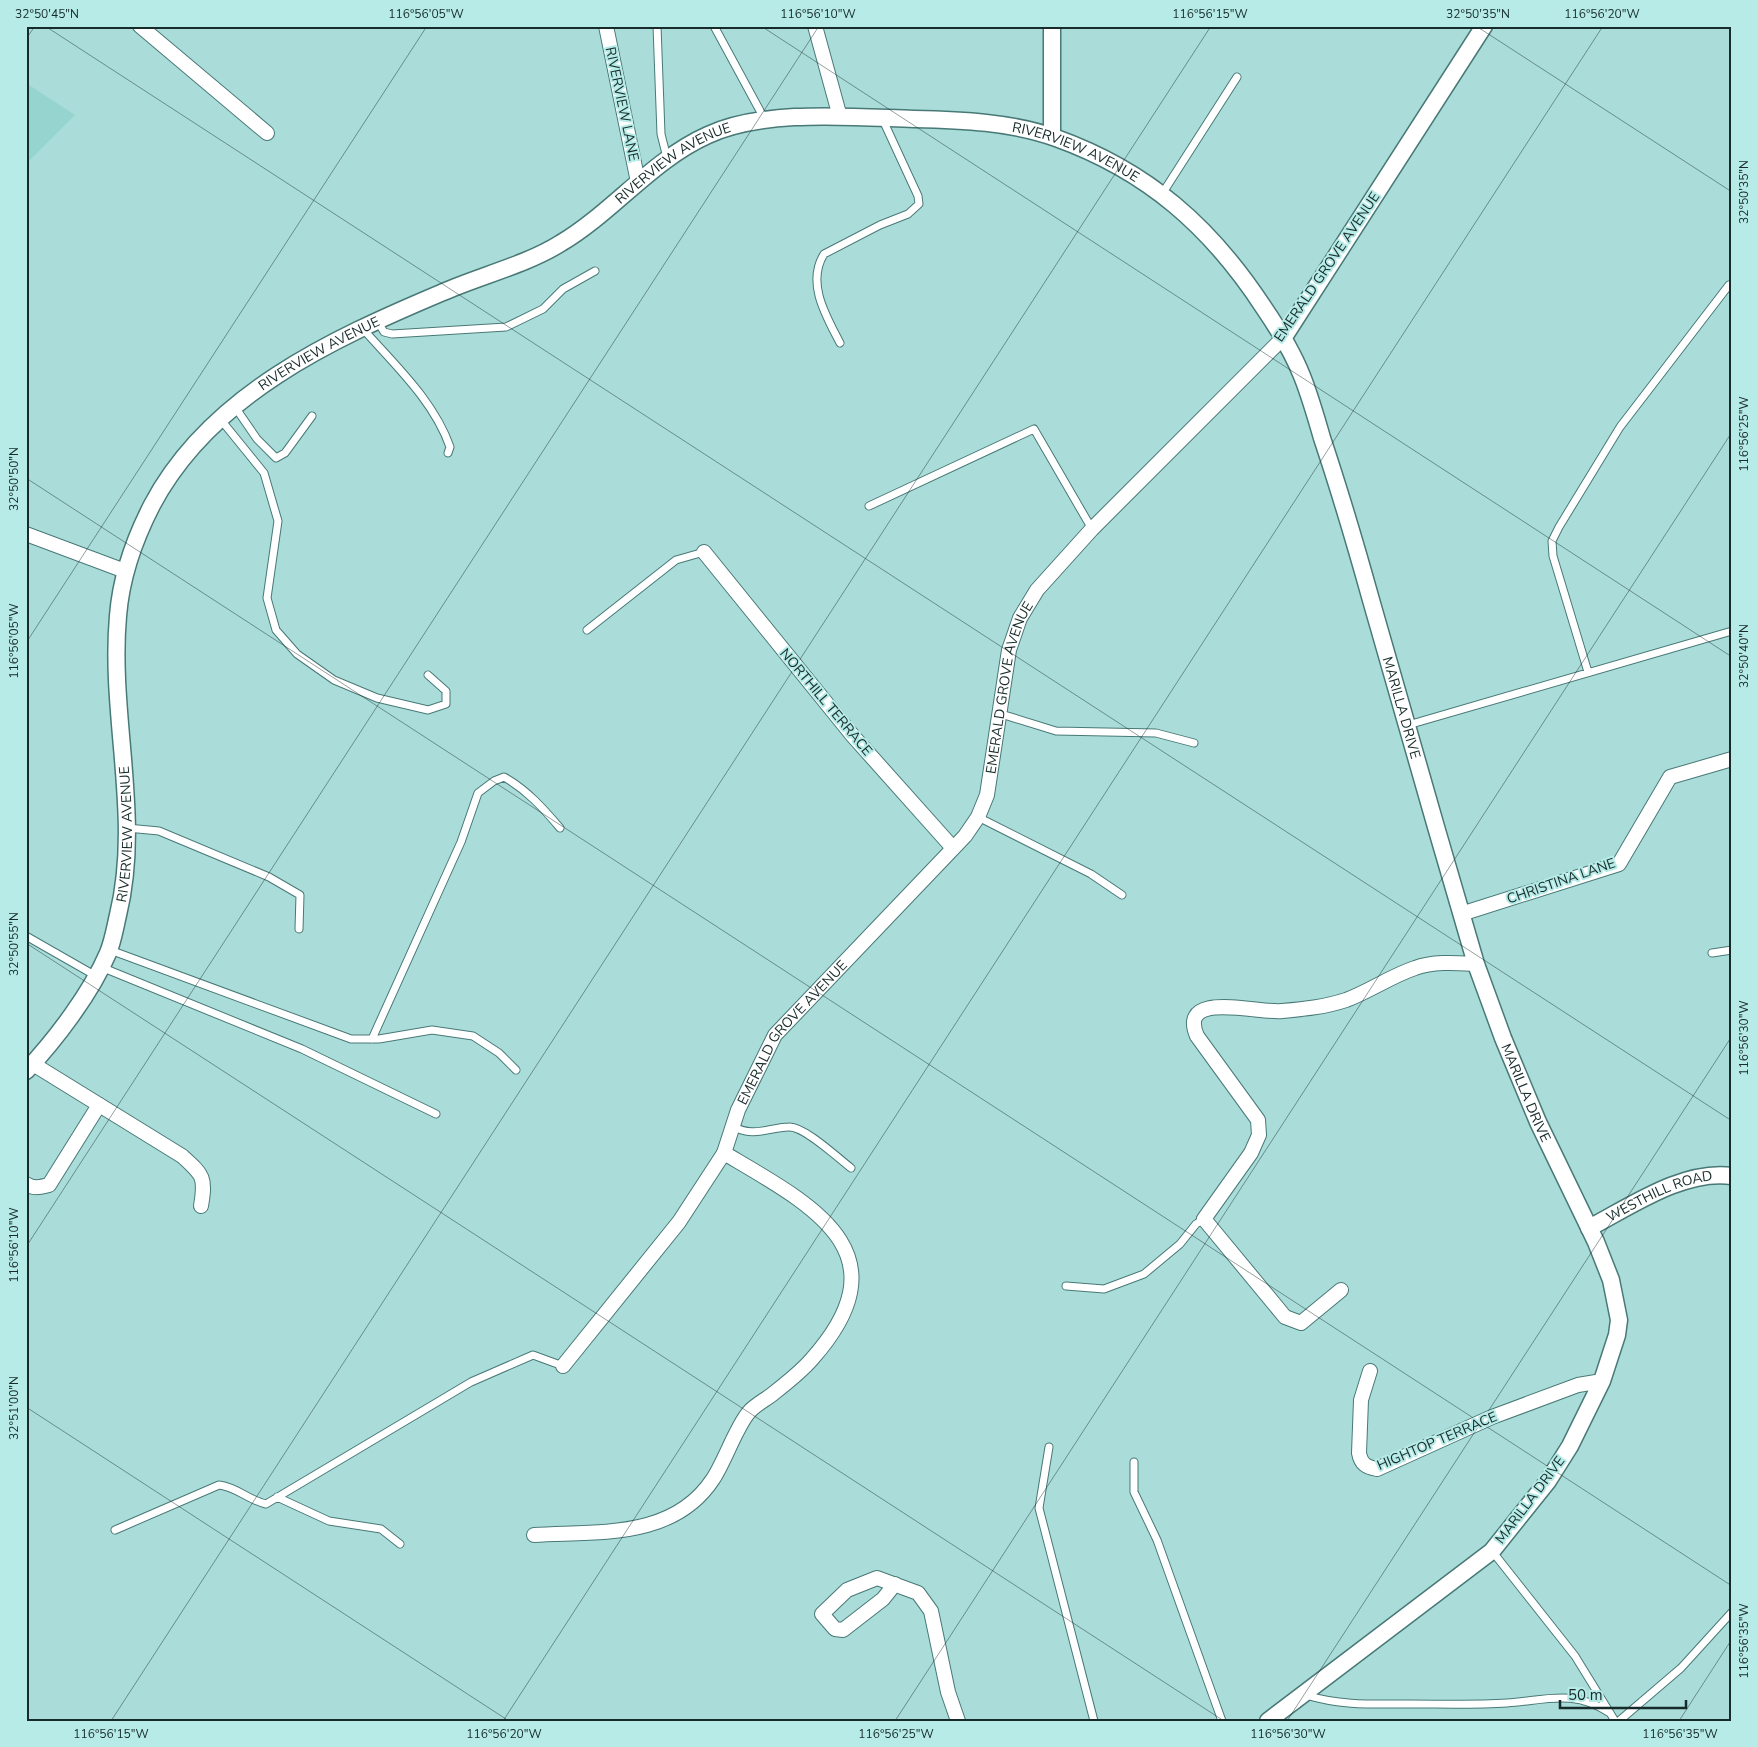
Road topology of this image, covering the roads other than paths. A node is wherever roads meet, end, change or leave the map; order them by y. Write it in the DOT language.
graph roads {
  1 [pos="140,26"];
  2 [pos="606,26"];
  3 [pos="658,26"];
  4 [pos="714,26"];
  5 [pos="815,26"];
  6 [pos="1052,26"];
  7 [pos="1484,26"];
  8 [pos="1237,77"];
  9 [pos="840,117"];
  10 [pos="882,118"];
  11 [pos="765,120"];
  12 [pos="267,133"];
  13 [pos="1052,136"];
  14 [pos="668,160"];
  15 [pos="638,182"];
  16 [pos="1162,194"];
  17 [pos="595,271"];
  18 [pos="1729,285"];
  19 [pos="370,325"];
  20 [pos="1284,337"];
  21 [pos="840,343"];
  22 [pos="235,407"];
  23 [pos="312,416"];
  24 [pos="221,420"];
  25 [pos="448,453"];
  26 [pos="869,506"];
  27 [pos="1092,529"];
  28 [pos="26,534"];
  29 [pos="704,552"];
  30 [pos="125,572"];
  31 [pos="587,630"];
  32 [pos="1732,631"];
  33 [pos="1588,672"];
  34 [pos="428,675"];
  35 [pos="1001,714"];
  36 [pos="1407,725"];
  37 [pos="1194,743"];
  38 [pos="1732,759"];
  39 [pos="978,817"];
  40 [pos="127,828"];
  41 [pos="560,828"];
  42 [pos="953,848"];
  43 [pos="1122,895"];
  44 [pos="1461,914"];
  45 [pos="299,929"];
  46 [pos="26,936"];
  47 [pos="110,950"];
  48 [pos="1732,950"];
  49 [pos="1712,953"];
  50 [pos="1476,964"];
  51 [pos="98,972"];
  52 [pos="372,1039"];
  53 [pos="30,1067"];
  54 [pos="516,1070"];
  55 [pos="99,1105"];
  56 [pos="436,1114"];
  57 [pos="731,1125"];
  58 [pos="724,1153"];
  59 [pos="851,1168"];
  60 [pos="1732,1176"];
  61 [pos="26,1184"];
  62 [pos="201,1206"];
  63 [pos="1204,1219"];
  64 [pos="1589,1228"];
  65 [pos="1066,1286"];
  66 [pos="1341,1290"];
  67 [pos="563,1366"];
  68 [pos="1370,1371"];
  69 [pos="1602,1381"];
  70 [pos="1049,1447"];
  71 [pos="1134,1462"];
  72 [pos="277,1497"];
  73 [pos="116,1530"];
  74 [pos="534,1535"];
  75 [pos="400,1544"];
  76 [pos="1492,1551"];
  77 [pos="895,1584"];
  78 [pos="1732,1612"];
  79 [pos="1304,1694"];
  80 [pos="1610,1713"];
  81 [pos="958,1721"];
  82 [pos="1094,1721"];
  83 [pos="1222,1721"];
  84 [pos="1268,1721"];
  85 [pos="1615,1721"];
  86 [pos="1619,1721"];
  1 -- 12 [label="street"];
  2 -- 15 [label="street, RIVERVIEW LANE"];
  3 -- 14 [label="lane"];
  4 -- 11 [label="lane"];
  5 -- 9 [label="street"];
  6 -- 13 [label="street"];
  7 -- 20 [label="street, EMERALD GROVE AVENUE"];
  8 -- 16 [label="lane"];
  9 -- 10 [label="street, RIVERVIEW AVENUE"];
  9 -- 11 [label="street, RIVERVIEW AVENUE"];
  10 -- 13 [label="street, RIVERVIEW AVENUE"];
  10 -- 21 [label="lane"];
  11 -- 14 [label="street, RIVERVIEW AVENUE"];
  13 -- 16 [label="street, RIVERVIEW AVENUE"];
  14 -- 15 [label="street, RIVERVIEW AVENUE"];
  15 -- 19 [label="street, RIVERVIEW AVENUE"];
  16 -- 20 [label="street, RIVERVIEW AVENUE"];
  17 -- 19 [label="lane"];
  18 -- 33 [label="lane"];
  19 -- 22 [label="street, RIVERVIEW AVENUE"];
  19 -- 25 [label="lane"];
  20 -- 27 [label="street, EMERALD GROVE AVENUE"];
  20 -- 36 [label="street, MARILLA DRIVE"];
  22 -- 23 [label="lane"];
  22 -- 24 [label="street, RIVERVIEW AVENUE"];
  24 -- 30 [label="street, RIVERVIEW AVENUE"];
  24 -- 34 [label="lane"];
  26 -- 27 [label="lane"];
  27 -- 35 [label="street, EMERALD GROVE AVENUE"];
  28 -- 30 [label="street"];
  29 -- 31 [label="lane"];
  29 -- 42 [label="street, NORTHILL TERRACE"];
  30 -- 40 [label="street, RIVERVIEW AVENUE"];
  32 -- 33 [label="lane"];
  33 -- 36 [label="lane"];
  35 -- 37 [label="lane"];
  35 -- 39 [label="street, EMERALD GROVE AVENUE"];
  36 -- 44 [label="street, MARILLA DRIVE"];
  38 -- 44 [label="street, CHRISTINA LANE"];
  39 -- 42 [label="street, EMERALD GROVE AVENUE"];
  39 -- 43 [label="lane"];
  40 -- 45 [label="lane"];
  40 -- 47 [label="street, RIVERVIEW AVENUE"];
  41 -- 52 [label="lane"];
  42 -- 57 [label="street, EMERALD GROVE AVENUE"];
  44 -- 50 [label="street, MARILLA DRIVE"];
  46 -- 51 [label="lane"];
  47 -- 51 [label="street, RIVERVIEW AVENUE"];
  47 -- 52 [label="lane"];
  48 -- 49 [label="lane"];
  50 -- 63 [label="street"];
  50 -- 64 [label="street, MARILLA DRIVE"];
  51 -- 53 [label="street, RIVERVIEW AVENUE"];
  51 -- 56 [label="lane"];
  52 -- 54 [label="lane"];
  53 -- 55 [label="street"];
  55 -- 61 [label="street"];
  55 -- 62 [label="street"];
  57 -- 58 [label="street, EMERALD GROVE AVENUE"];
  57 -- 59 [label="lane"];
  58 -- 67 [label="street, EMERALD GROVE AVENUE"];
  58 -- 74 [label="street"];
  60 -- 64 [label="street, WESTHILL ROAD"];
  63 -- 65 [label="lane"];
  63 -- 66 [label="street"];
  64 -- 69 [label="street, MARILLA DRIVE"];
  67 -- 72 [label="lane"];
  68 -- 69 [label="street, HIGHTOP TERRACE"];
  69 -- 76 [label="street, MARILLA DRIVE"];
  70 -- 82 [label="lane"];
  71 -- 83 [label="lane"];
  72 -- 73 [label="lane"];
  72 -- 75 [label="lane"];
  76 -- 79 [label="street, MARILLA DRIVE"];
  76 -- 80 [label="lane"];
  77 -- 77 [label="street"];
  77 -- 81 [label="street"];
  78 -- 86 [label="lane"];
  79 -- 80 [label="lane"];
  79 -- 84 [label="street, MARILLA DRIVE"];
  80 -- 85 [label="lane"];
}
